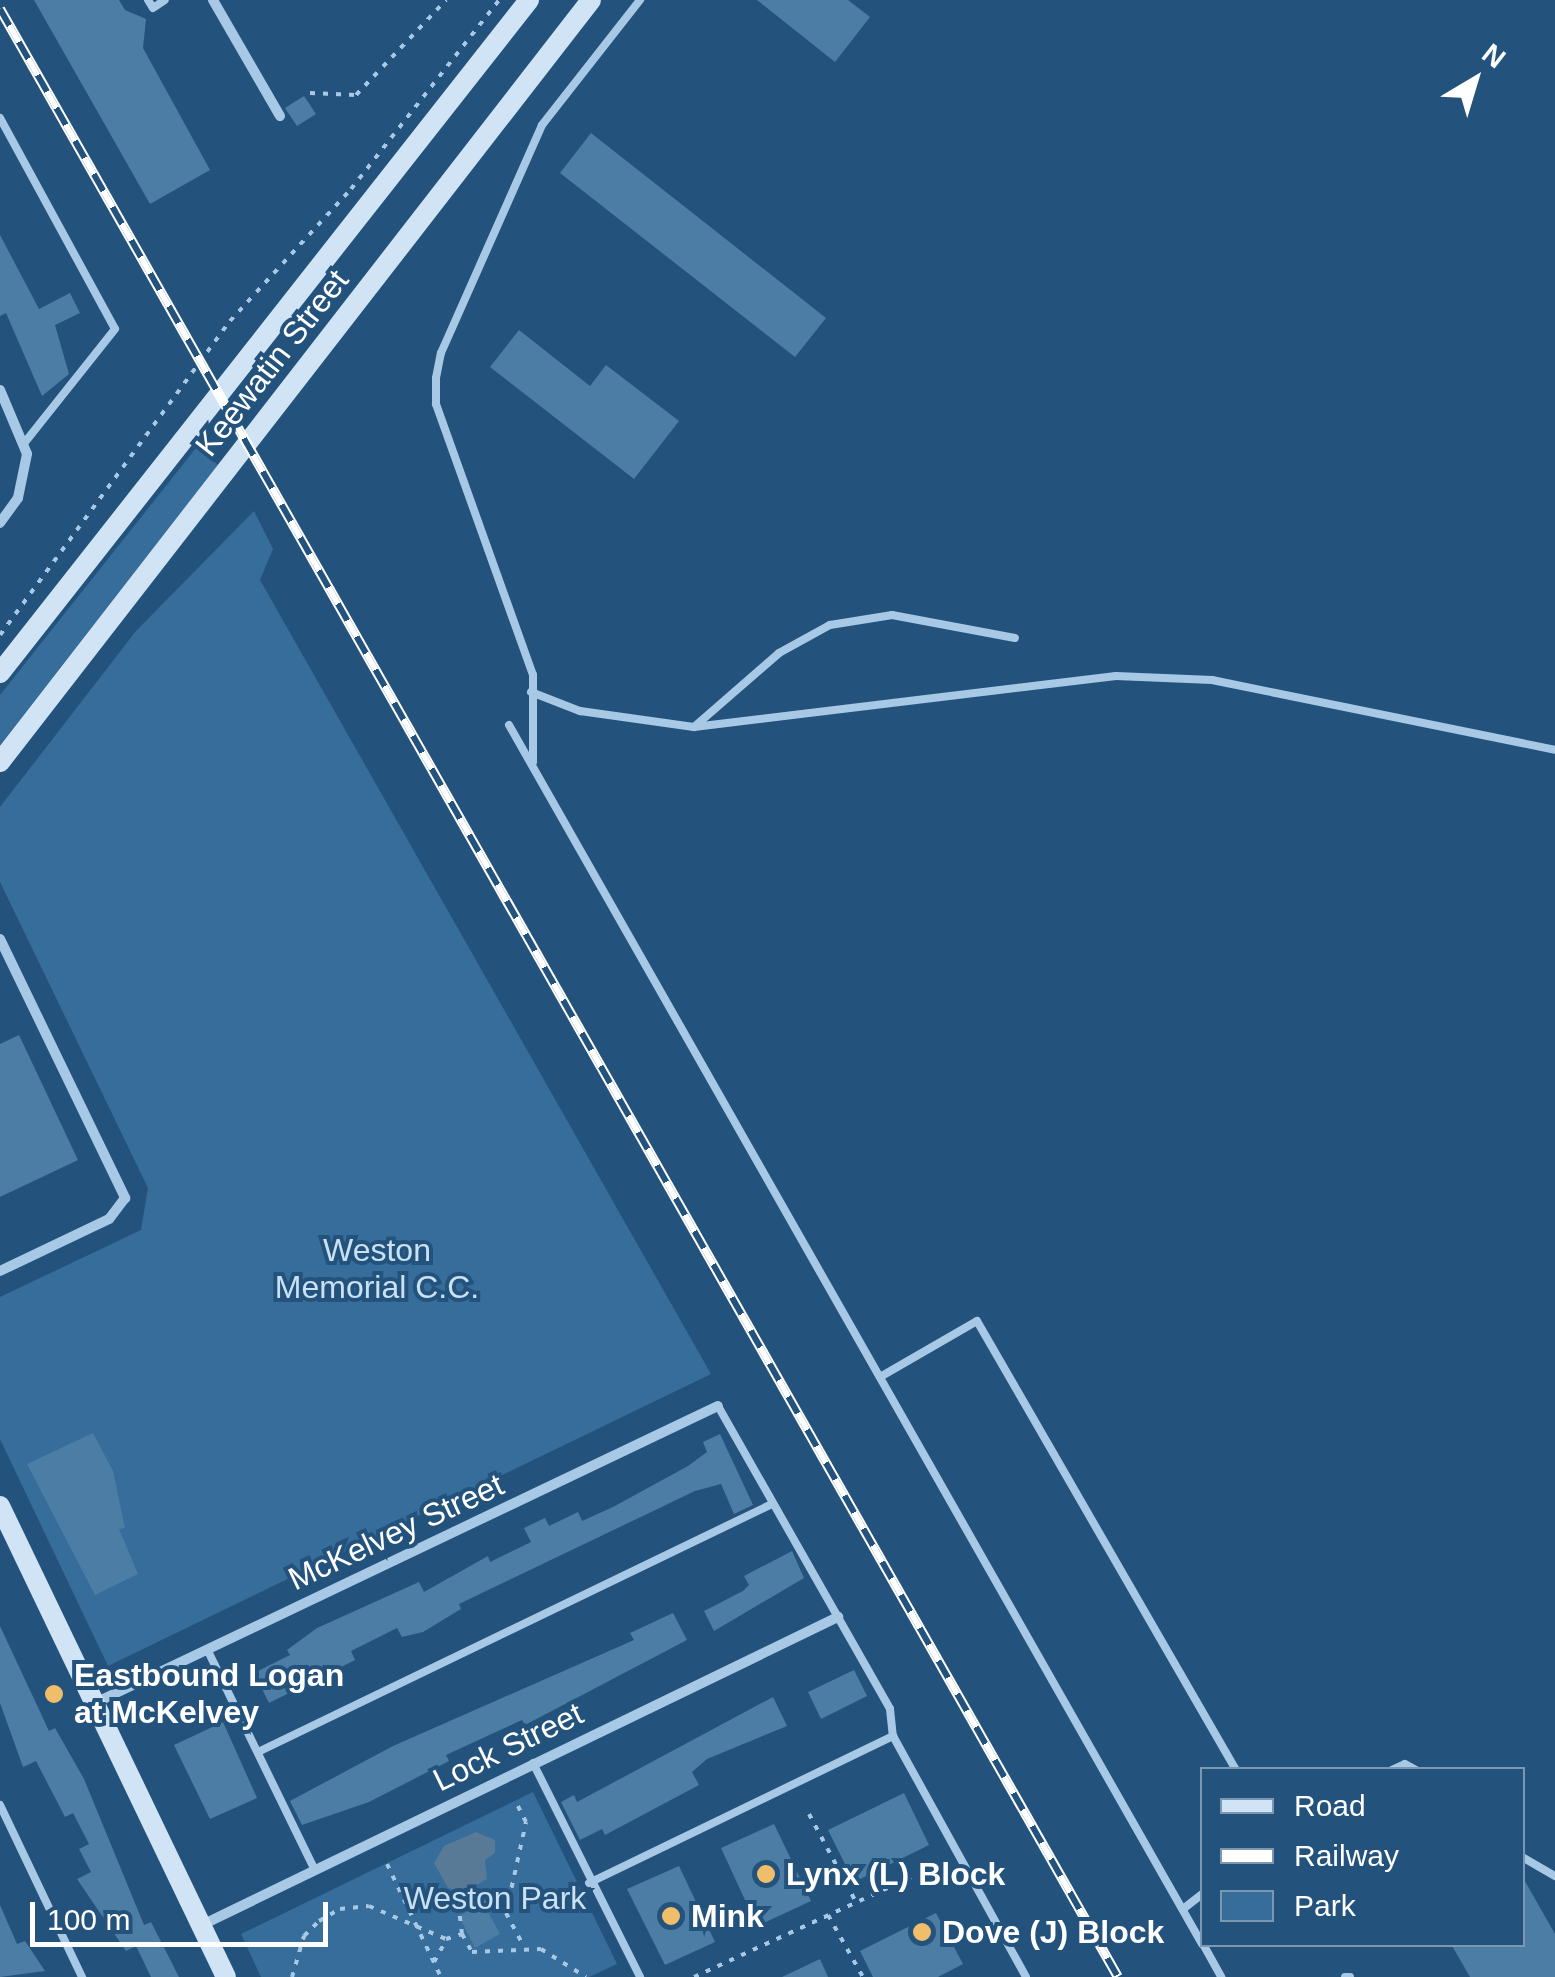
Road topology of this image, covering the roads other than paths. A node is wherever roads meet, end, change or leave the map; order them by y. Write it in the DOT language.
graph roads {
  1 [pos="148,0"];
  2 [pos="165,0"];
  3 [pos="213,0"];
  4 [pos="529,0"];
  5 [pos="591,0"];
  6 [pos="640,0"];
  7 [pos="280,116"];
  8 [pos="0,118"];
  9 [pos="0,390"];
  10 [pos="25,442"];
  11 [pos="0,523"];
  12 [pos="1016,638"];
  13 [pos="0,673"];
  14 [pos="532,692"];
  15 [pos="509,724"];
  16 [pos="694,727"];
  17 [pos="1555,750"];
  18 [pos="0,762"];
  19 [pos="533,767"];
  20 [pos="0,939"];
  21 [pos="0,1271"];
  22 [pos="880,1377"];
  23 [pos="718,1406"];
  24 [pos="772,1504"];
  25 [pos="0,1506"];
  26 [pos="838,1616"];
  27 [pos="207,1649"];
  28 [pos="94,1704"];
  29 [pos="893,1736"];
  30 [pos="258,1752"];
  31 [pos="533,1764"];
  32 [pos="1234,1767"];
  33 [pos="0,1805"];
  34 [pos="1525,1859"];
  35 [pos="314,1868"];
  36 [pos="1555,1876"];
  37 [pos="589,1883"];
  38 [pos="1200,1896"];
  39 [pos="1182,1909"];
  40 [pos="201,1926"];
  41 [pos="1200,1939"];
  42 [pos="1205,1947"];
  43 [pos="82,1977"];
  44 [pos="226,1977"];
  45 [pos="640,1977"];
  46 [pos="1026,1977"];
  47 [pos="1222,1977"];
  1 -- 2 [label="lane"];
  3 -- 7 [label="street"];
  4 -- 13 [label="main road, Keewatin Street"];
  5 -- 18 [label="main road, Keewatin Street"];
  6 -- 14 [label="lane"];
  8 -- 10 [label="lane"];
  9 -- 10 [label="street"];
  10 -- 11 [label="street"];
  12 -- 16 [label="lane"];
  14 -- 16 [label="lane"];
  14 -- 19 [label="lane"];
  15 -- 19 [label="lane"];
  16 -- 17 [label="lane"];
  19 -- 22 [label="lane"];
  20 -- 21 [label="street"];
  22 -- 32 [label="lane"];
  22 -- 39 [label="lane"];
  23 -- 24 [label="lane"];
  23 -- 27 [label="street, McKelvey Street"];
  24 -- 26 [label="lane"];
  24 -- 30 [label="lane"];
  25 -- 28 [label="main road"];
  26 -- 29 [label="lane"];
  26 -- 31 [label="street, Lock Street"];
  27 -- 28 [label="street, McKelvey Street"];
  27 -- 30 [label="lane"];
  28 -- 40 [label="main road"];
  29 -- 37 [label="lane"];
  29 -- 46 [label="lane"];
  30 -- 35 [label="lane"];
  31 -- 35 [label="street, Lock Street"];
  31 -- 37 [label="lane"];
  33 -- 43 [label="lane"];
  34 -- 36 [label="lane"];
  35 -- 40 [label="street, Lock Street"];
  37 -- 45 [label="lane"];
  38 -- 39 [label="lane"];
  39 -- 41 [label="lane"];
  40 -- 44 [label="main road"];
  42 -- 47 [label="lane"];
}
